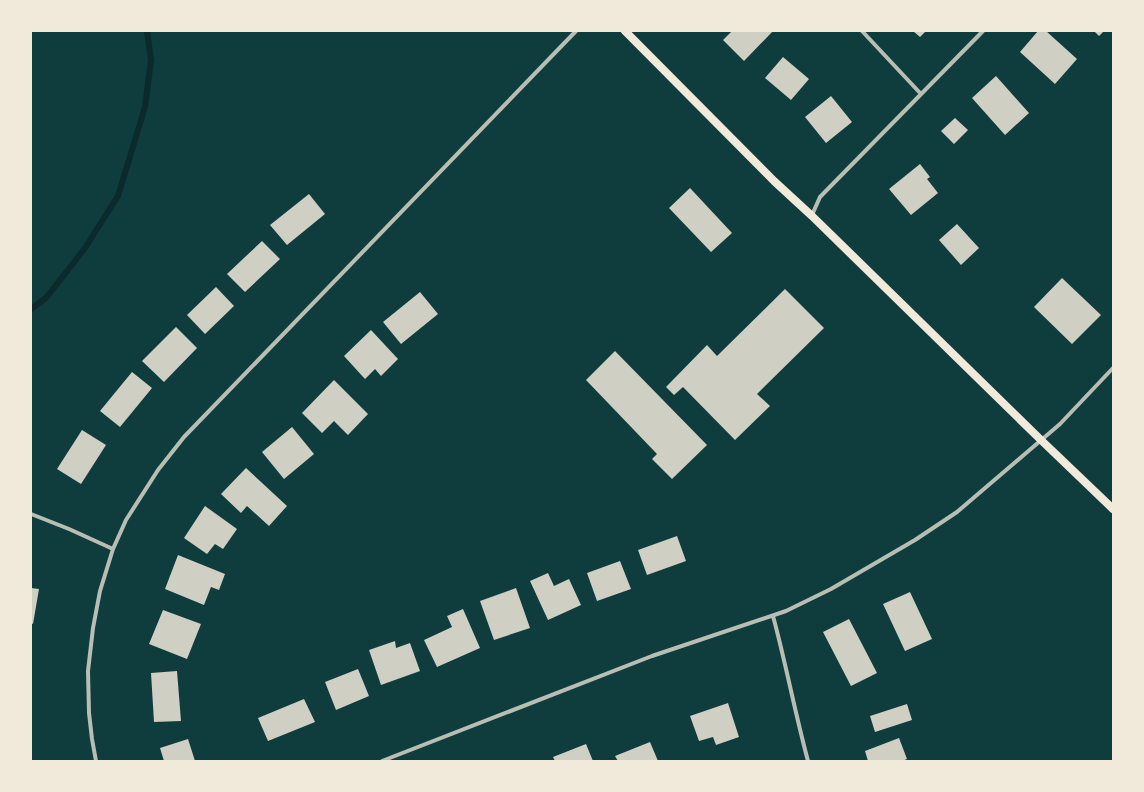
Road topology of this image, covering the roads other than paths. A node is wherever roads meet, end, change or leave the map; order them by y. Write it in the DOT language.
graph roads {
  1 [pos="576,31"];
  2 [pos="625,31"];
  3 [pos="862,31"];
  4 [pos="983,31"];
  5 [pos="921,94"];
  6 [pos="812,216"];
  7 [pos="1113,368"];
  8 [pos="1041,440"];
  9 [pos="1113,509"];
  10 [pos="31,514"];
  11 [pos="113,549"];
  12 [pos="773,616"];
  13 [pos="96,761"];
  14 [pos="382,761"];
  15 [pos="808,761"];
  1 -- 11 [label="street"];
  2 -- 6 [label="main road"];
  3 -- 5 [label="street"];
  4 -- 5 [label="street"];
  5 -- 6 [label="street"];
  6 -- 8 [label="main road"];
  7 -- 8 [label="street"];
  8 -- 9 [label="main road"];
  8 -- 12 [label="street"];
  10 -- 11 [label="street"];
  11 -- 13 [label="street"];
  12 -- 14 [label="street"];
  12 -- 15 [label="street"];
}
